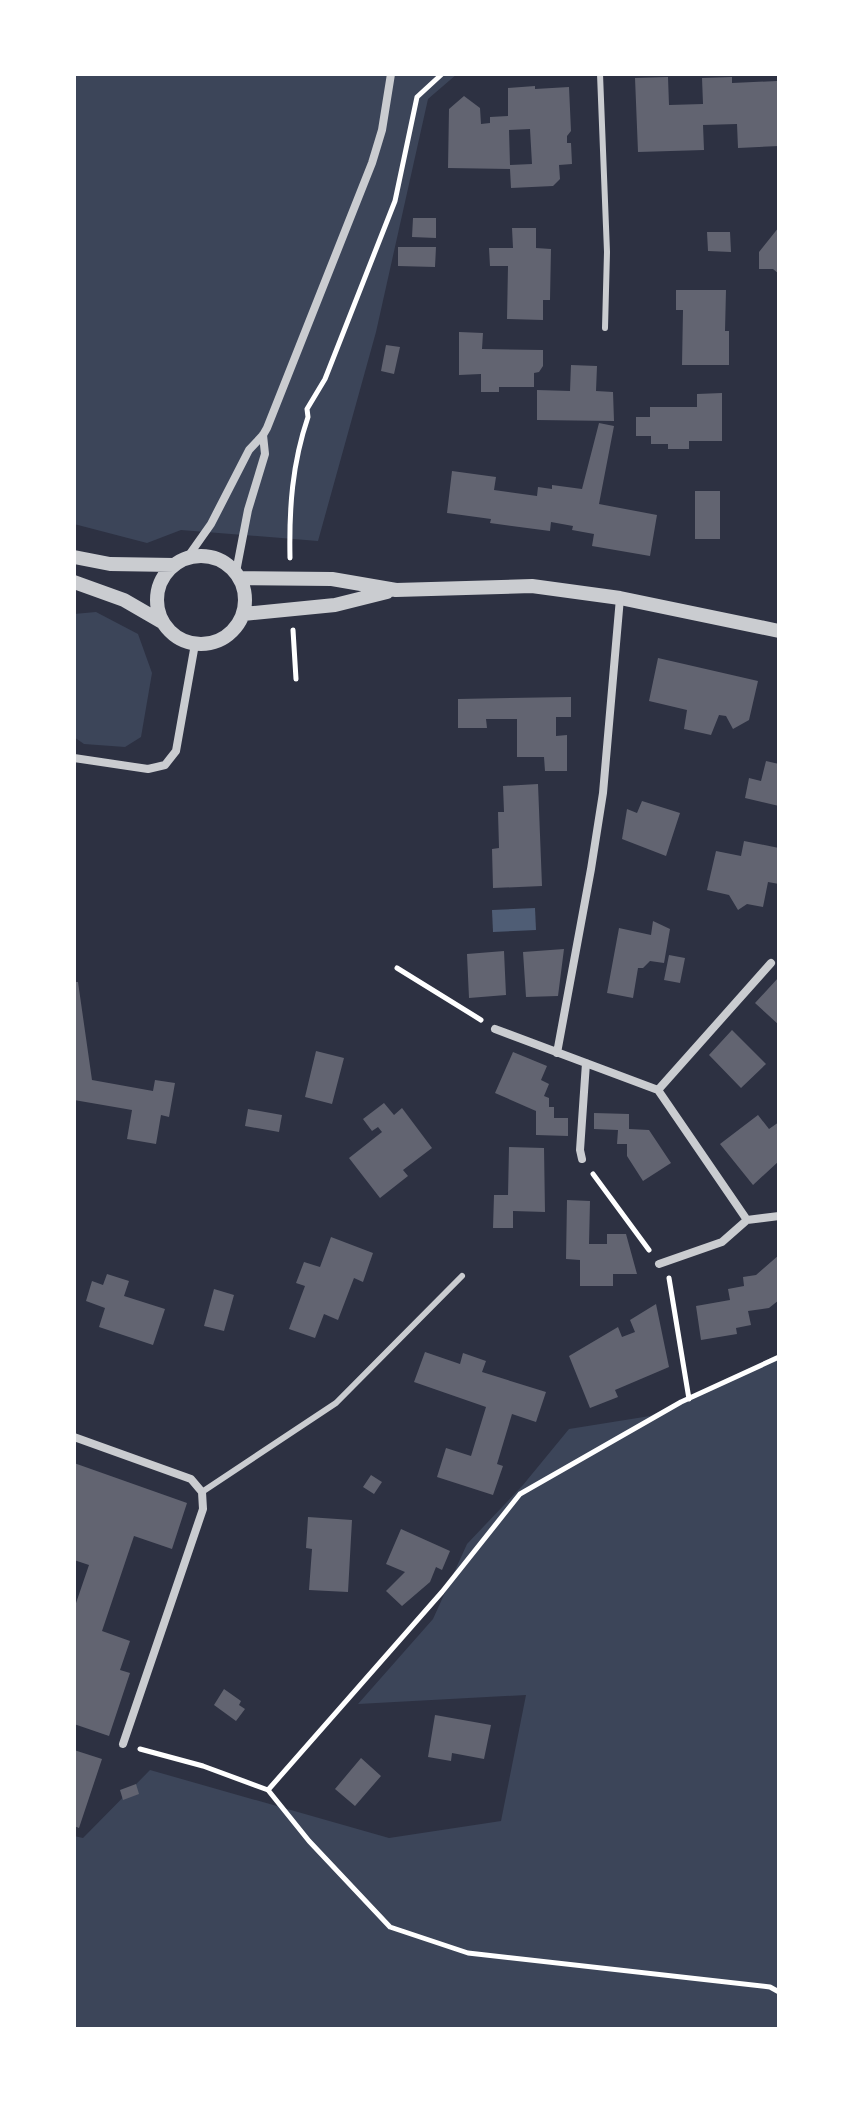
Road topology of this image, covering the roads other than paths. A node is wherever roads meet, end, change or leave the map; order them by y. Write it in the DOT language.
graph roads {
  1 [pos="391,74"];
  2 [pos="600,74"];
  3 [pos="605,328"];
  4 [pos="263,435"];
  5 [pos="74,557"];
  6 [pos="181,561"];
  7 [pos="238,575"];
  8 [pos="74,582"];
  9 [pos="396,590"];
  10 [pos="620,598"];
  11 [pos="243,614"];
  12 [pos="162,622"];
  13 [pos="779,631"];
  14 [pos="195,644"];
  15 [pos="74,758"];
  16 [pos="771,963"];
  17 [pos="495,1029"];
  18 [pos="557,1053"];
  19 [pos="586,1063"];
  20 [pos="658,1090"];
  21 [pos="582,1159"];
  22 [pos="779,1216"];
  23 [pos="747,1220"];
  24 [pos="663,1262"];
  25 [pos="462,1276"];
  26 [pos="74,1437"];
  27 [pos="202,1492"];
  28 [pos="123,1744"];
  1 -- 4 [label="street"];
  2 -- 3 [label="lane"];
  4 -- 6 [label="street"];
  4 -- 7 [label="street"];
  5 -- 6 [label="street"];
  6 -- 7 [label="street"];
  6 -- 12 [label="street"];
  7 -- 9 [label="street"];
  7 -- 11 [label="street"];
  8 -- 12 [label="street"];
  9 -- 10 [label="street"];
  9 -- 11 [label="street"];
  10 -- 13 [label="street"];
  10 -- 18 [label="street"];
  11 -- 14 [label="street"];
  12 -- 14 [label="street"];
  14 -- 15 [label="street"];
  16 -- 20 [label="street"];
  17 -- 18 [label="street"];
  18 -- 19 [label="street"];
  19 -- 20 [label="street"];
  19 -- 21 [label="street"];
  20 -- 23 [label="street"];
  22 -- 23 [label="street"];
  23 -- 24 [label="street"];
  25 -- 27 [label="lane"];
  26 -- 27 [label="street"];
  27 -- 28 [label="street"];
}
